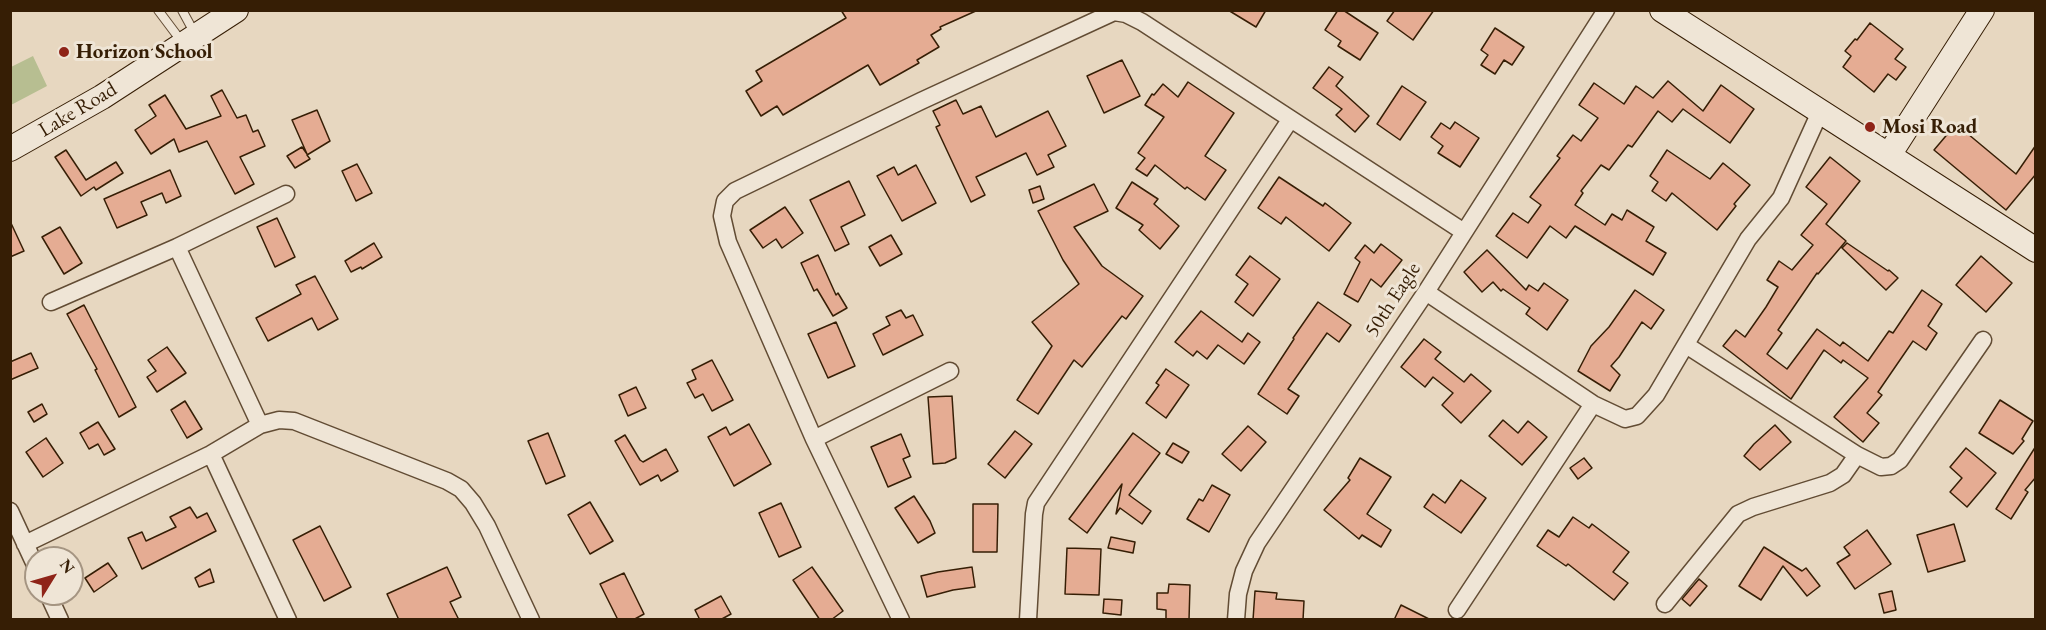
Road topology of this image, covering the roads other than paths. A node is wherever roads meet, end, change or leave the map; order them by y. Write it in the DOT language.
graph roads {
  1 [pos="158,10"];
  2 [pos="182,10"];
  3 [pos="236,10"];
  4 [pos="1606,10"];
  5 [pos="1662,10"];
  6 [pos="1982,10"];
  7 [pos="190,40"];
  8 [pos="1820,112"];
  9 [pos="1290,120"];
  10 [pos="10,149"];
  11 [pos="1888,155"];
  12 [pos="286,194"];
  13 [pos="1464,232"];
  14 [pos="177,247"];
  15 [pos="2036,250"];
  16 [pos="1426,292"];
  17 [pos="51,303"];
  18 [pos="1983,340"];
  19 [pos="1686,345"];
  20 [pos="950,371"];
  21 [pos="1593,404"];
  22 [pos="260,425"];
  23 [pos="814,439"];
  24 [pos="211,454"];
  25 [pos="1857,455"];
  26 [pos="10,511"];
  27 [pos="25,544"];
  28 [pos="1665,604"];
  29 [pos="54,606"];
  30 [pos="1457,610"];
  31 [pos="60,620"];
  32 [pos="288,620"];
  33 [pos="531,620"];
  34 [pos="901,620"];
  35 [pos="1028,620"];
  36 [pos="1236,620"];
  1 -- 7 [label="lane"];
  2 -- 7 [label="lane"];
  3 -- 7 [label="main road, Lake Road"];
  4 -- 13 [label="street, 50th Eagle"];
  5 -- 8 [label="main road"];
  6 -- 11 [label="main road"];
  7 -- 10 [label="main road, Lake Road"];
  8 -- 11 [label="main road"];
  8 -- 19 [label="street"];
  9 -- 13 [label="street"];
  9 -- 23 [label="street"];
  9 -- 35 [label="street"];
  11 -- 15 [label="main road"];
  12 -- 14 [label="street"];
  13 -- 16 [label="street, 50th Eagle"];
  14 -- 17 [label="street"];
  14 -- 22 [label="street"];
  16 -- 21 [label="street"];
  16 -- 36 [label="street, 50th Eagle"];
  18 -- 25 [label="street"];
  19 -- 21 [label="street"];
  19 -- 25 [label="street"];
  20 -- 23 [label="street"];
  21 -- 30 [label="street"];
  22 -- 24 [label="street"];
  22 -- 33 [label="street"];
  23 -- 34 [label="street"];
  24 -- 27 [label="street"];
  24 -- 32 [label="street"];
  25 -- 28 [label="street"];
  26 -- 27 [label="street"];
  29 -- 31 [label="street"];
}
